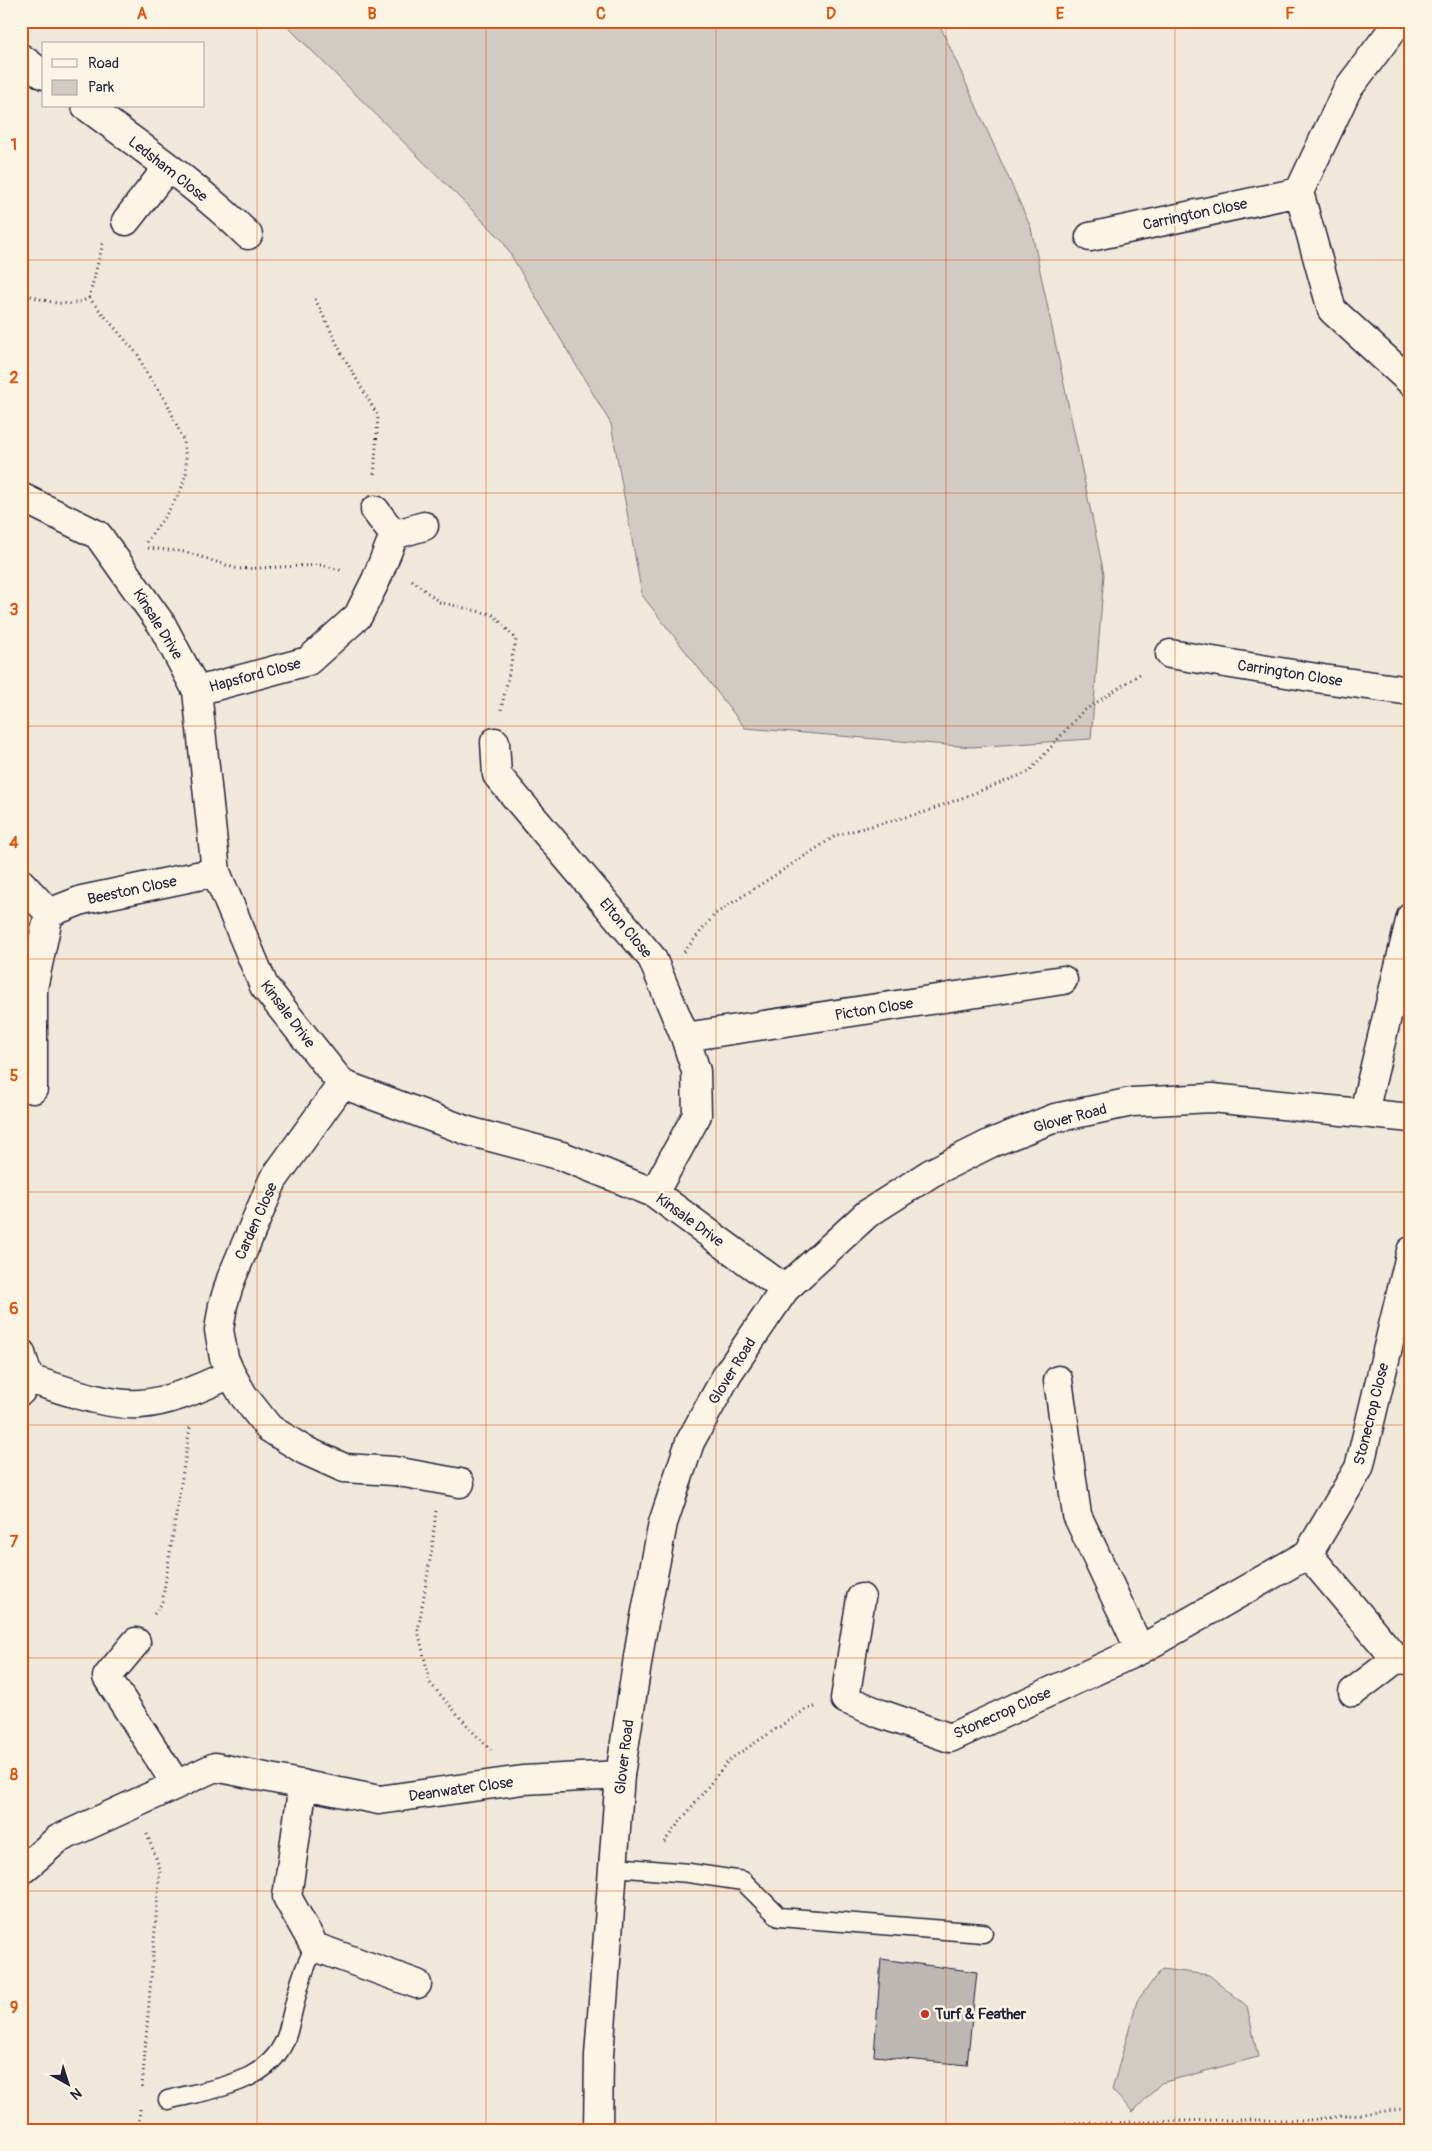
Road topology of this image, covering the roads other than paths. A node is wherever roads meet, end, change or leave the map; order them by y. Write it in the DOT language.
graph roads {
  1 [pos="1399,21"];
  2 [pos="21,58"];
  3 [pos="42,74"];
  4 [pos="89,108"];
  5 [pos="168,167"];
  6 [pos="1299,192"];
  7 [pos="126,221"];
  8 [pos="248,236"];
  9 [pos="1090,237"];
  10 [pos="1411,382"];
  11 [pos="21,497"];
  12 [pos="375,510"];
  13 [pos="424,526"];
  14 [pos="385,557"];
  15 [pos="1170,654"];
  16 [pos="197,691"];
  17 [pos="1411,691"];
  18 [pos="495,742"];
  19 [pos="216,872"];
  20 [pos="21,883"];
  21 [pos="49,913"];
  22 [pos="1411,917"];
  23 [pos="1063,980"];
  24 [pos="685,1037"];
  25 [pos="342,1084"];
  26 [pos="33,1089"];
  27 [pos="1364,1112"];
  28 [pos="1411,1118"];
  29 [pos="654,1193"];
  30 [pos="1411,1251"];
  31 [pos="785,1289"];
  32 [pos="1406,1294"];
  33 [pos="21,1353"];
  34 [pos="231,1374"];
  35 [pos="1058,1380"];
  36 [pos="25,1385"];
  37 [pos="450,1481"];
  38 [pos="1308,1554"];
  39 [pos="861,1598"];
  40 [pos="136,1642"];
  41 [pos="1140,1650"];
  42 [pos="1404,1660"];
  43 [pos="1353,1692"];
  44 [pos="620,1775"];
  45 [pos="176,1784"];
  46 [pos="303,1784"];
  47 [pos="614,1867"];
  48 [pos="21,1871"];
  49 [pos="983,1933"];
  50 [pos="316,1947"];
  51 [pos="417,1984"];
  52 [pos="168,2100"];
  53 [pos="598,2130"];
  1 -- 6 [label="street"];
  2 -- 3 [label="street"];
  4 -- 5 [label="street, Ledsham Close"];
  5 -- 7 [label="street"];
  5 -- 8 [label="street, Ledsham Close"];
  6 -- 9 [label="street, Carrington Close"];
  6 -- 10 [label="street"];
  11 -- 16 [label="street, Kinsale Drive"];
  12 -- 14 [label="street"];
  13 -- 14 [label="street"];
  14 -- 16 [label="street, Hapsford Close"];
  15 -- 17 [label="street, Carrington Close"];
  16 -- 19 [label="street, Kinsale Drive"];
  18 -- 24 [label="street, Elton Close"];
  19 -- 21 [label="street, Beeston Close"];
  19 -- 25 [label="street, Kinsale Drive"];
  20 -- 21 [label="street"];
  21 -- 26 [label="street"];
  22 -- 27 [label="street"];
  23 -- 24 [label="street, Picton Close"];
  24 -- 29 [label="street, Elton Close"];
  25 -- 29 [label="street, Kinsale Drive"];
  25 -- 34 [label="street, Carden Close"];
  27 -- 28 [label="street, Glover Road"];
  27 -- 31 [label="street, Glover Road"];
  29 -- 31 [label="street, Kinsale Drive"];
  30 -- 32 [label="street, Stonecrop Close"];
  31 -- 44 [label="street, Glover Road"];
  32 -- 38 [label="street, Stonecrop Close"];
  33 -- 36 [label="street"];
  34 -- 36 [label="street"];
  34 -- 37 [label="street, Carden Close"];
  35 -- 41 [label="street"];
  38 -- 41 [label="street, Stonecrop Close"];
  38 -- 42 [label="street"];
  39 -- 41 [label="street, Stonecrop Close"];
  40 -- 45 [label="street"];
  42 -- 43 [label="street"];
  44 -- 46 [label="street, Deanwater Close"];
  44 -- 47 [label="street, Glover Road"];
  45 -- 46 [label="street, Deanwater Close"];
  45 -- 48 [label="street, Deanwater Close"];
  46 -- 50 [label="street"];
  47 -- 49 [label="lane"];
  47 -- 53 [label="street, Glover Road"];
  50 -- 51 [label="street"];
  50 -- 52 [label="lane"];
}
